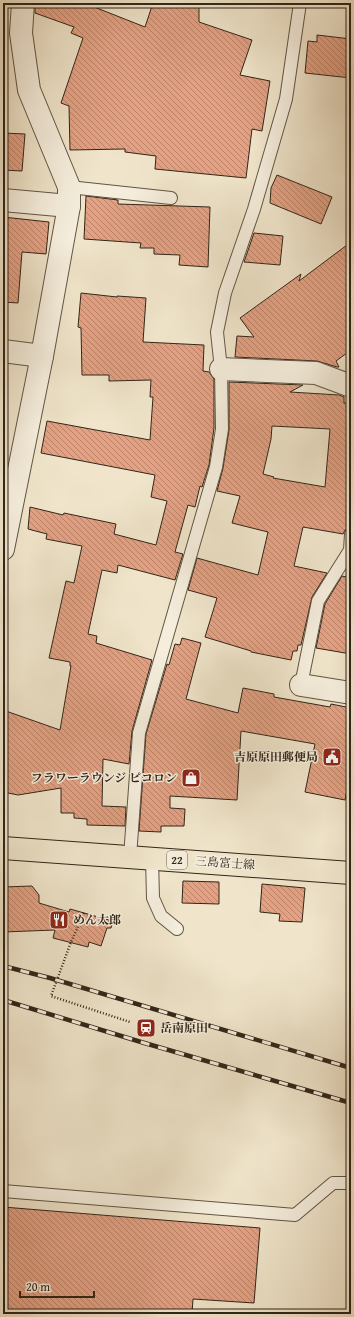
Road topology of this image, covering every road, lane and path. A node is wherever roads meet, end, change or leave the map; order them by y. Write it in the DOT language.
graph roads {
  1 [pos="23,3"];
  2 [pos="300,3"];
  3 [pos="69,196"];
  4 [pos="171,198"];
  5 [pos="3,200"];
  6 [pos="3,351"];
  7 [pos="42,356"];
  8 [pos="221,369"];
  9 [pos="351,386"];
  10 [pos="351,534"];
  11 [pos="3,550"];
  12 [pos="301,685"];
  13 [pos="351,693"];
  14 [pos="3,848"];
  15 [pos="130,857"];
  16 [pos="152,858"];
  17 [pos="351,872"];
  18 [pos="84,913"];
  19 [pos="177,929"];
  20 [pos="130,1022"];
  21 [pos="351,1183"];
  22 [pos="3,1190"];
  1 -- 3 [label="street"];
  2 -- 8 [label="lane"];
  3 -- 4 [label="lane"];
  3 -- 5 [label="street"];
  3 -- 7 [label="street"];
  6 -- 7 [label="street"];
  7 -- 11 [label="street"];
  8 -- 9 [label="street"];
  8 -- 15 [label="lane"];
  10 -- 12 [label="lane"];
  12 -- 13 [label="street"];
  14 -- 15 [label="main road, 三島富士線 / 22"];
  15 -- 16 [label="main road, 三島富士線 / 22"];
  16 -- 17 [label="main road, 三島富士線 / 22"];
  16 -- 19 [label="lane"];
  18 -- 20 [label="path"];
  21 -- 22 [label="lane"];
}
